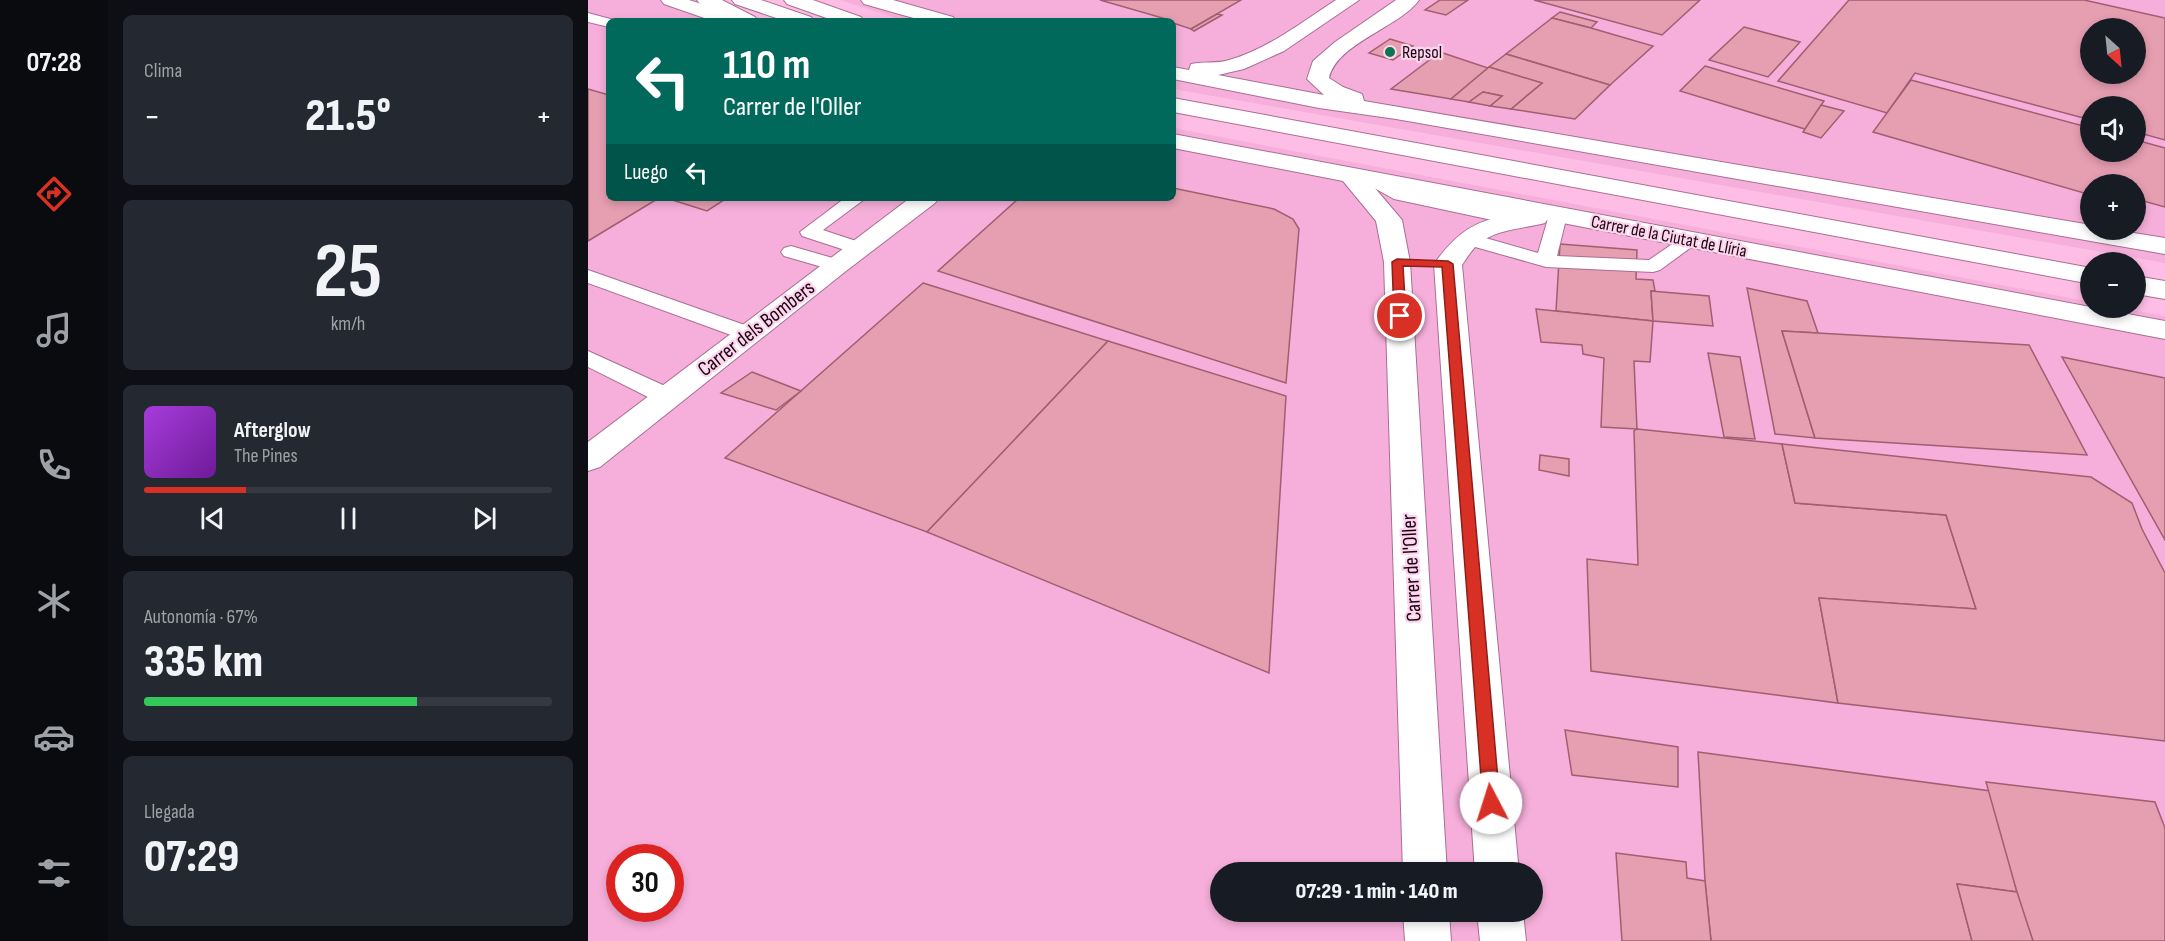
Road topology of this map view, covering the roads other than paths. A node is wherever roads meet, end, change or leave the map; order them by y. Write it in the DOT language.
graph roads {
  1 [pos="671,0"];
  2 [pos="706,0"];
  3 [pos="742,0"];
  4 [pos="794,0"];
  5 [pos="871,0"];
  6 [pos="1349,0"];
  7 [pos="1377,0"];
  8 [pos="1404,3"];
  9 [pos="588,17"];
  10 [pos="724,18"];
  11 [pos="742,18"];
  12 [pos="795,18"];
  13 [pos="845,18"];
  14 [pos="935,18"];
  15 [pos="606,22"];
  16 [pos="1176,66"];
  17 [pos="1176,74"];
  18 [pos="1176,106"];
  19 [pos="1396,112"];
  20 [pos="1176,142"];
  21 [pos="1362,178"];
  22 [pos="853,201"];
  23 [pos="922,201"];
  24 [pos="1546,213"];
  25 [pos="1691,240"];
  26 [pos="2165,246"];
  27 [pos="791,252"];
  28 [pos="847,256"];
  29 [pos="1432,258"];
  30 [pos="1546,261"];
  31 [pos="2080,274"];
  32 [pos="588,276"];
  33 [pos="2146,287"];
  34 [pos="2165,290"];
  35 [pos="2165,330"];
  36 [pos="748,334"];
  37 [pos="588,358"];
  38 [pos="668,397"];
  39 [pos="588,459"];
  40 [pos="1425,862"];
  41 [pos="1496,862"];
  42 [pos="1427,922"];
  43 [pos="1501,922"];
  44 [pos="1428,941"];
  45 [pos="1503,941"];
  1 -- 10 [label="street"];
  2 -- 11 [label="street"];
  3 -- 12 [label="street"];
  4 -- 13 [label="street"];
  5 -- 14 [label="street"];
  6 -- 16 [label="street"];
  7 -- 8 [label="street"];
  8 -- 19 [label="street"];
  9 -- 15 [label="lane"];
  17 -- 19 [label="street"];
  18 -- 31 [label="street, Carrer de la Ciutat de Llíria"];
  19 -- 26 [label="street"];
  20 -- 21 [label="street, Carrer de la Ciutat de Llíria"];
  21 -- 24 [label="street, Carrer de la Ciutat de Llíria"];
  21 -- 29 [label="street, Carrer de l'Oller"];
  22 -- 28 [label="lane"];
  23 -- 28 [label="street, Carrer dels Bombers"];
  24 -- 25 [label="street, Carrer de la Ciutat de Llíria"];
  24 -- 29 [label="street"];
  24 -- 30 [label="lane"];
  25 -- 30 [label="lane"];
  25 -- 35 [label="street, Carrer de la Ciutat de Llíria"];
  27 -- 28 [label="lane"];
  28 -- 36 [label="street, Carrer dels Bombers"];
  29 -- 30 [label="lane"];
  29 -- 40 [label="street, Carrer de l'Oller"];
  29 -- 41 [label="street, Carrer de l'Oller"];
  32 -- 36 [label="lane"];
  33 -- 34 [label="street"];
  36 -- 38 [label="street, Carrer dels Bombers"];
  37 -- 38 [label="lane"];
  38 -- 39 [label="street, Carrer dels Bombers"];
  42 -- 44 [label="street"];
  43 -- 45 [label="street"];
}
